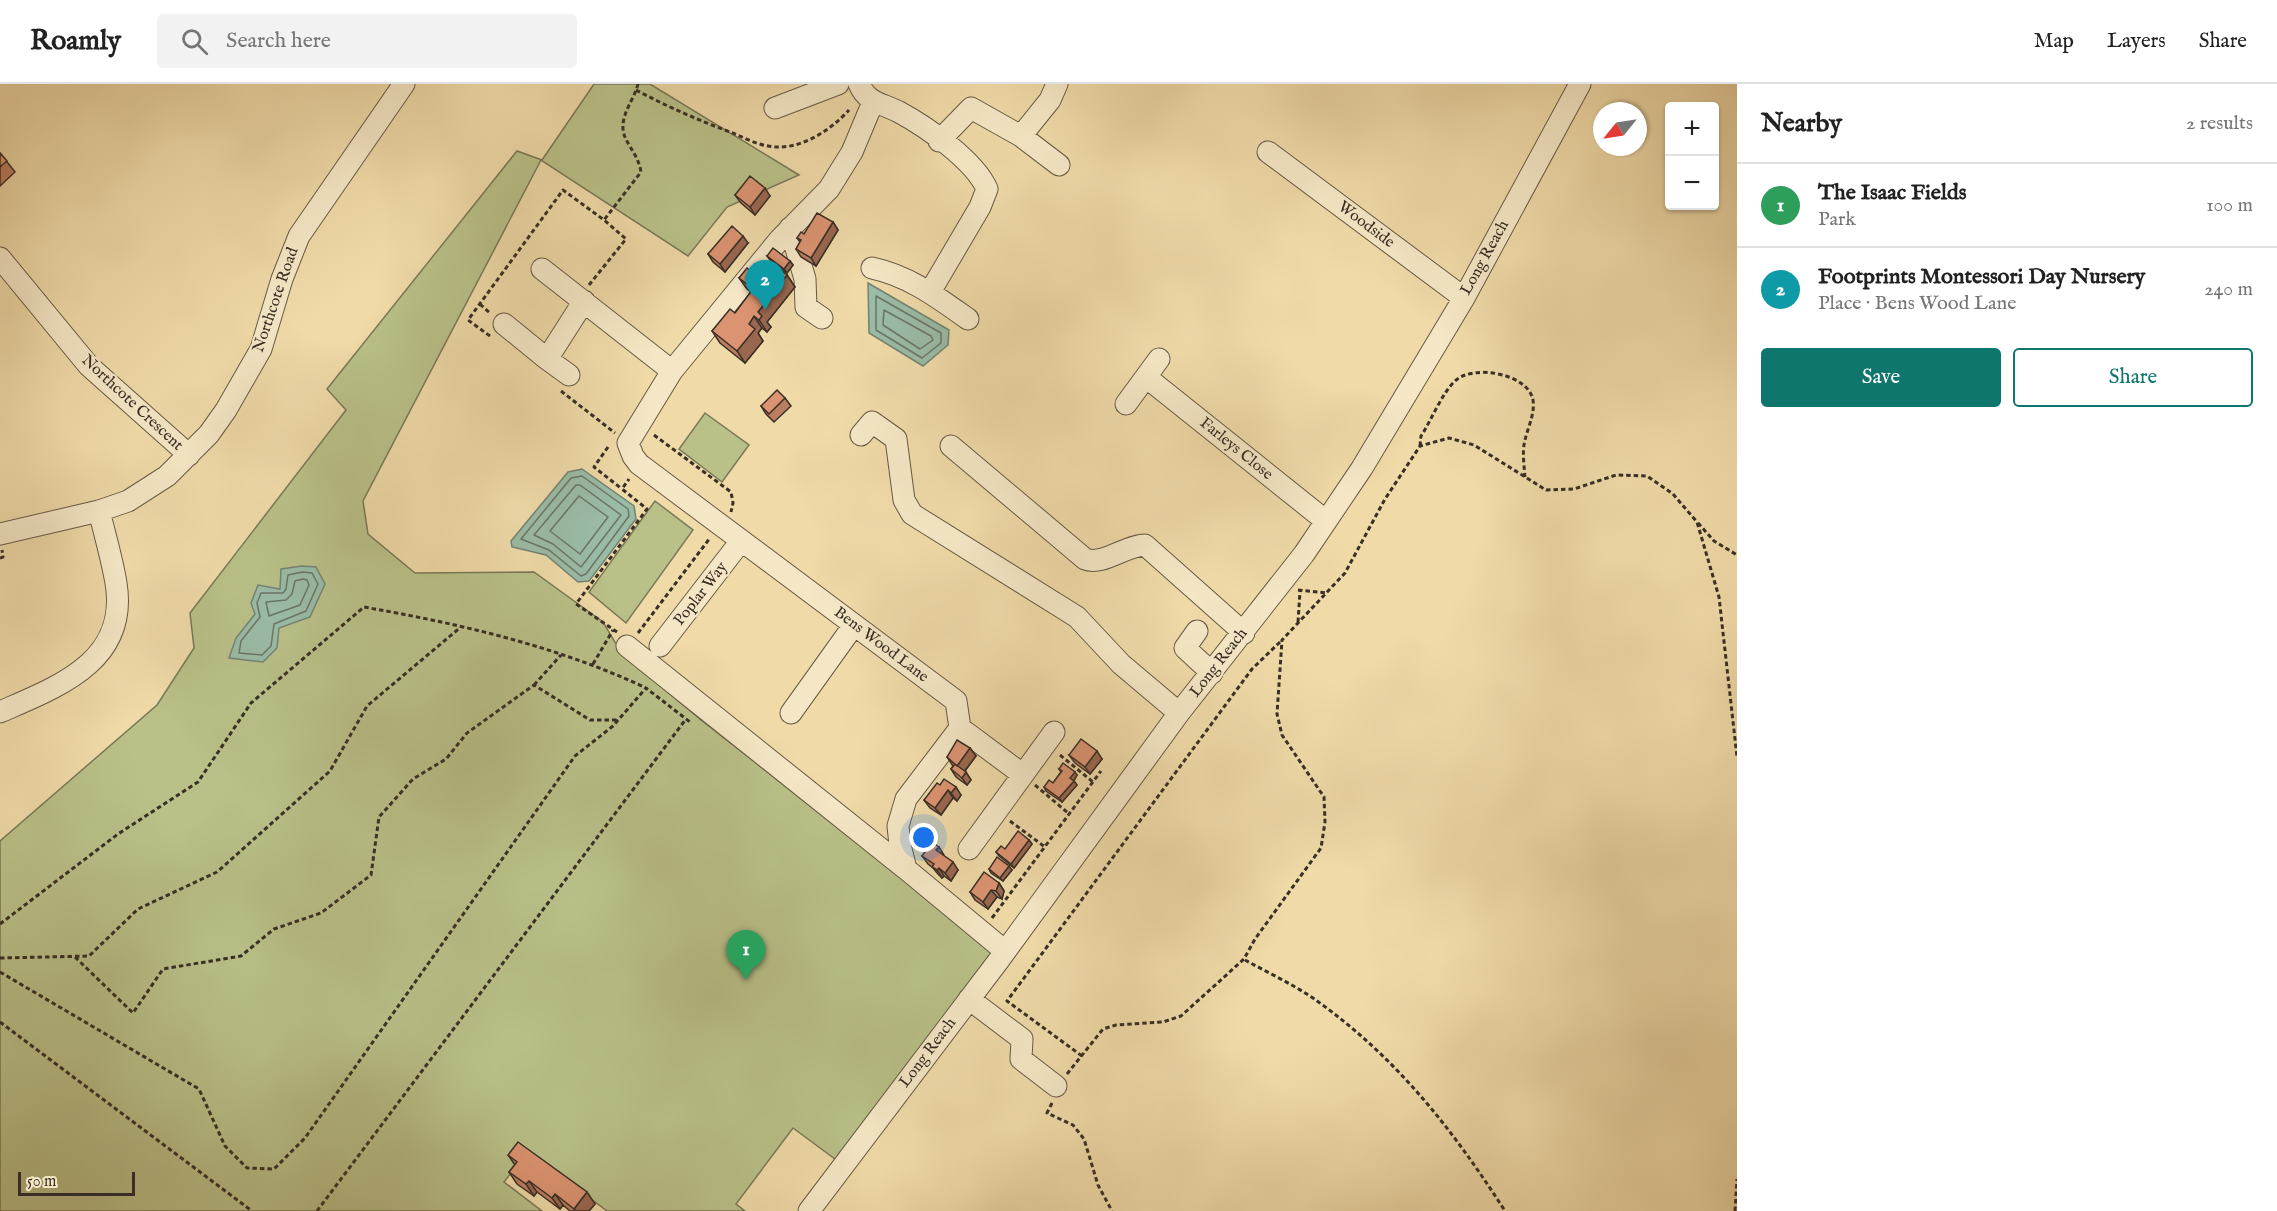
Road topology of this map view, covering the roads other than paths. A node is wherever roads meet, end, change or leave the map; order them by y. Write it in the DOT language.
graph roads {
  1 [pos="404,84"];
  2 [pos="837,84"];
  3 [pos="1057,84"];
  4 [pos="1580,84"];
  5 [pos="865,93"];
  6 [pos="775,108"];
  7 [pos="1021,136"];
  8 [pos="939,141"];
  9 [pos="1268,152"];
  10 [pos="1059,165"];
  11 [pos="790,228"];
  12 [pos="0,258"];
  13 [pos="872,268"];
  14 [pos="542,269"];
  15 [pos="930,292"];
  16 [pos="1464,298"];
  17 [pos="582,299"];
  18 [pos="822,318"];
  19 [pos="968,319"];
  20 [pos="504,324"];
  21 [pos="547,359"];
  22 [pos="1159,359"];
  23 [pos="672,371"];
  24 [pos="569,375"];
  25 [pos="1146,377"];
  26 [pos="1126,404"];
  27 [pos="861,435"];
  28 [pos="951,446"];
  29 [pos="189,455"];
  30 [pos="99,511"];
  31 [pos="1326,521"];
  32 [pos="0,534"];
  33 [pos="741,541"];
  34 [pos="854,625"];
  35 [pos="1197,631"];
  36 [pos="1244,633"];
  37 [pos="629,644"];
  38 [pos="660,646"];
  39 [pos="1212,673"];
  40 [pos="0,712"];
  41 [pos="791,713"];
  42 [pos="1179,713"];
  43 [pos="960,728"];
  44 [pos="1050,737"];
  45 [pos="1022,774"];
  46 [pos="969,849"];
  47 [pos="906,869"];
  48 [pos="1005,951"];
  49 [pos="969,999"];
  50 [pos="1056,1086"];
  51 [pos="809,1211"];
  1 -- 29 [label="street, Northcote Road"];
  2 -- 6 [label="street"];
  3 -- 7 [label="street"];
  4 -- 16 [label="street, Long Reach"];
  5 -- 8 [label="street"];
  5 -- 11 [label="street"];
  7 -- 8 [label="street"];
  7 -- 10 [label="street"];
  8 -- 15 [label="street"];
  9 -- 16 [label="street, Woodside"];
  11 -- 18 [label="street"];
  11 -- 23 [label="street"];
  12 -- 29 [label="street, Northcote Crescent"];
  13 -- 15 [label="street"];
  14 -- 17 [label="street"];
  15 -- 19 [label="street"];
  16 -- 31 [label="street, Long Reach"];
  17 -- 21 [label="street"];
  17 -- 23 [label="street"];
  20 -- 21 [label="street"];
  21 -- 24 [label="street"];
  22 -- 25 [label="street"];
  23 -- 33 [label="street, Bens Wood Lane"];
  25 -- 26 [label="street"];
  25 -- 31 [label="street, Farleys Close"];
  27 -- 42 [label="street"];
  28 -- 36 [label="street"];
  29 -- 30 [label="street, Northcote Crescent"];
  30 -- 32 [label="street, Northcote Crescent"];
  30 -- 40 [label="street"];
  31 -- 36 [label="street, Long Reach"];
  33 -- 34 [label="street, Bens Wood Lane"];
  33 -- 38 [label="street, Poplar Way"];
  34 -- 41 [label="street"];
  34 -- 43 [label="street, Bens Wood Lane"];
  35 -- 39 [label="street"];
  36 -- 39 [label="street, Long Reach"];
  37 -- 47 [label="street"];
  39 -- 42 [label="street, Long Reach"];
  42 -- 48 [label="street, Long Reach"];
  43 -- 45 [label="street"];
  43 -- 47 [label="street"];
  44 -- 45 [label="street"];
  45 -- 46 [label="street"];
  47 -- 48 [label="street"];
  48 -- 49 [label="street, Long Reach"];
  49 -- 50 [label="street"];
  49 -- 51 [label="street, Long Reach"];
}
